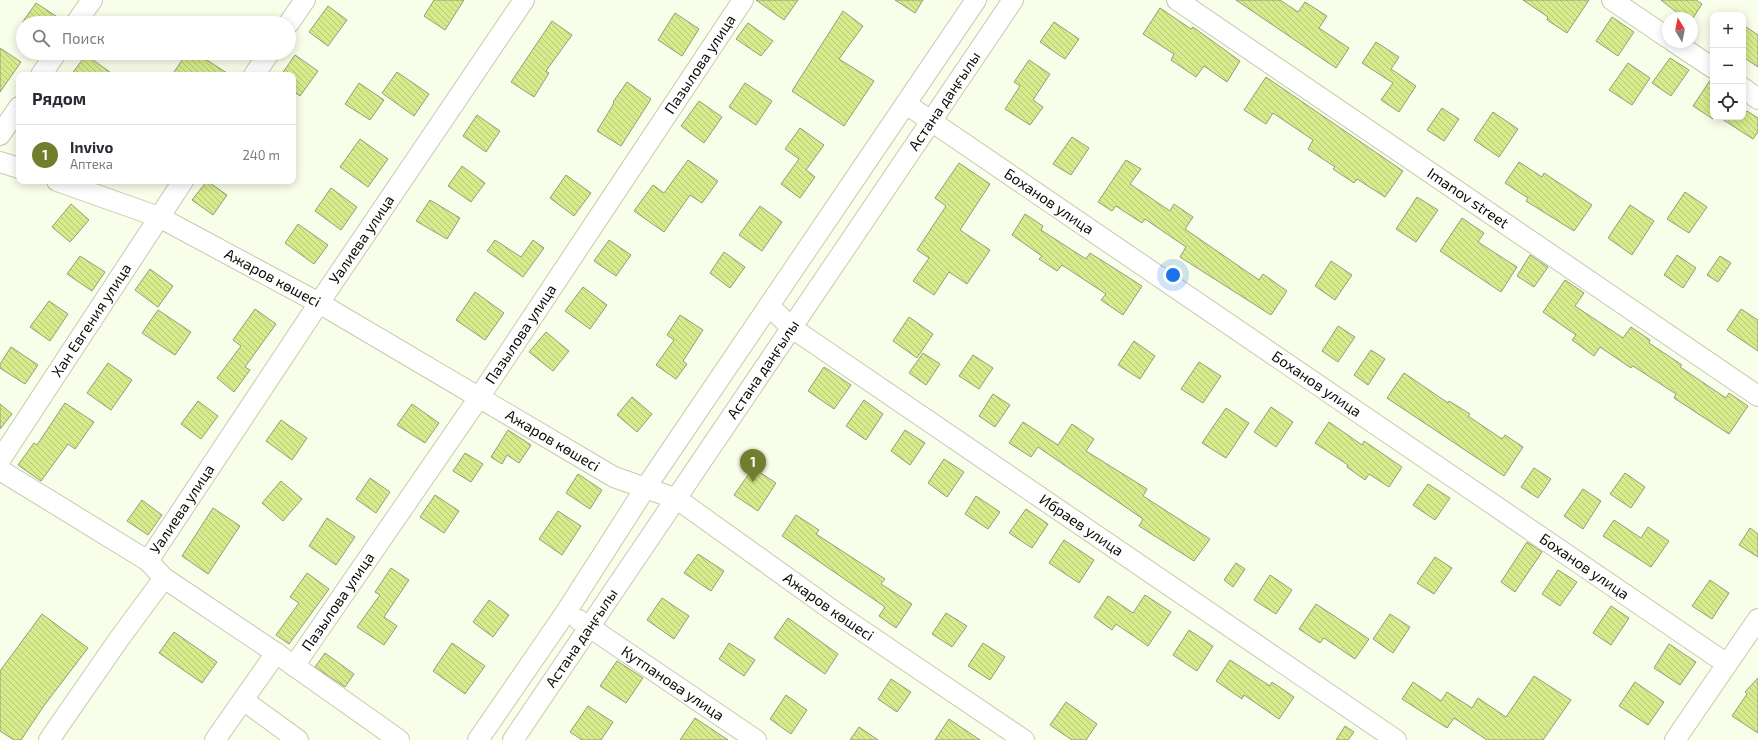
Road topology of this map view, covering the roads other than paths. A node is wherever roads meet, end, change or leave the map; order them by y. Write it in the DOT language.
graph roads {
  1 [pos="92,0"];
  2 [pos="305,0"];
  3 [pos="524,0"];
  4 [pos="743,0"];
  5 [pos="976,0"];
  6 [pos="1013,0"];
  7 [pos="1177,0"];
  8 [pos="1612,0"];
  9 [pos="81,16"];
  10 [pos="294,16"];
  11 [pos="1662,34"];
  12 [pos="1683,48"];
  13 [pos="51,60"];
  14 [pos="264,60"];
  15 [pos="1710,66"];
  16 [pos="42,72"];
  17 [pos="256,72"];
  18 [pos="1746,90"];
  19 [pos="1758,98"];
  20 [pos="906,104"];
  21 [pos="16,110"];
  22 [pos="933,120"];
  23 [pos="0,134"];
  24 [pos="0,162"];
  25 [pos="16,167"];
  26 [pos="65,184"];
  27 [pos="181,184"];
  28 [pos="158,217"];
  29 [pos="319,302"];
  30 [pos="769,306"];
  31 [pos="792,328"];
  32 [pos="480,396"];
  33 [pos="1758,396"];
  34 [pos="0,460"];
  35 [pos="0,470"];
  36 [pos="646,487"];
  37 [pos="677,499"];
  38 [pos="148,561"];
  39 [pos="164,578"];
  40 [pos="566,612"];
  41 [pos="1758,619"];
  42 [pos="590,627"];
  43 [pos="276,653"];
  44 [pos="1727,664"];
  45 [pos="294,666"];
  46 [pos="243,700"];
  47 [pos="49,740"];
  48 [pos="215,740"];
  49 [pos="298,740"];
  50 [pos="399,740"];
  51 [pos="478,740"];
  52 [pos="513,740"];
  53 [pos="756,740"];
  54 [pos="1024,740"];
  55 [pos="1396,740"];
  56 [pos="1675,740"];
  1 -- 9 [label="street"];
  2 -- 10 [label="street"];
  3 -- 29 [label="street, Уалиева улица"];
  4 -- 32 [label="street, Пазылова улица"];
  5 -- 20 [label="street, Астана даңғылы"];
  6 -- 22 [label="street, Астана даңғылы"];
  7 -- 33 [label="street, Imanov street"];
  8 -- 11 [label="street"];
  12 -- 15 [label="street"];
  13 -- 16 [label="street"];
  14 -- 17 [label="street"];
  18 -- 19 [label="street"];
  20 -- 22 [label="street, Боханов улица"];
  20 -- 30 [label="street, Астана даңғылы"];
  21 -- 23 [label="street"];
  22 -- 31 [label="street, Астана даңғылы"];
  22 -- 44 [label="street, Боханов улица"];
  24 -- 25 [label="street"];
  26 -- 28 [label="street, Ажаров көшесі"];
  27 -- 28 [label="street, Хан Евгения улица"];
  28 -- 29 [label="street, Ажаров көшесі"];
  28 -- 34 [label="street, Хан Евгения улица"];
  29 -- 32 [label="street, Ажаров көшесі"];
  29 -- 38 [label="street, Уалиева улица"];
  30 -- 31 [label="street, Ибраев улица"];
  30 -- 36 [label="street, Астана даңғылы"];
  31 -- 37 [label="street, Астана даңғылы"];
  31 -- 55 [label="street, Ибраев улица"];
  32 -- 36 [label="street, Ажаров көшесі"];
  32 -- 45 [label="street, Пазылова улица"];
  35 -- 38 [label="street"];
  36 -- 37 [label="street, Ажаров көшесі"];
  36 -- 40 [label="street, Астана даңғылы"];
  37 -- 42 [label="street, Астана даңғылы"];
  37 -- 54 [label="street, Ажаров көшесі"];
  38 -- 39 [label="street"];
  39 -- 43 [label="street"];
  39 -- 47 [label="street"];
  40 -- 42 [label="street, Кутпанова улица"];
  40 -- 51 [label="street, Астана даңғылы"];
  41 -- 44 [label="street"];
  42 -- 52 [label="street, Астана даңғылы"];
  42 -- 53 [label="street, Кутпанова улица"];
  43 -- 45 [label="street"];
  43 -- 46 [label="street"];
  44 -- 56 [label="street"];
  45 -- 50 [label="street"];
  46 -- 48 [label="street"];
  46 -- 49 [label="street"];
}
